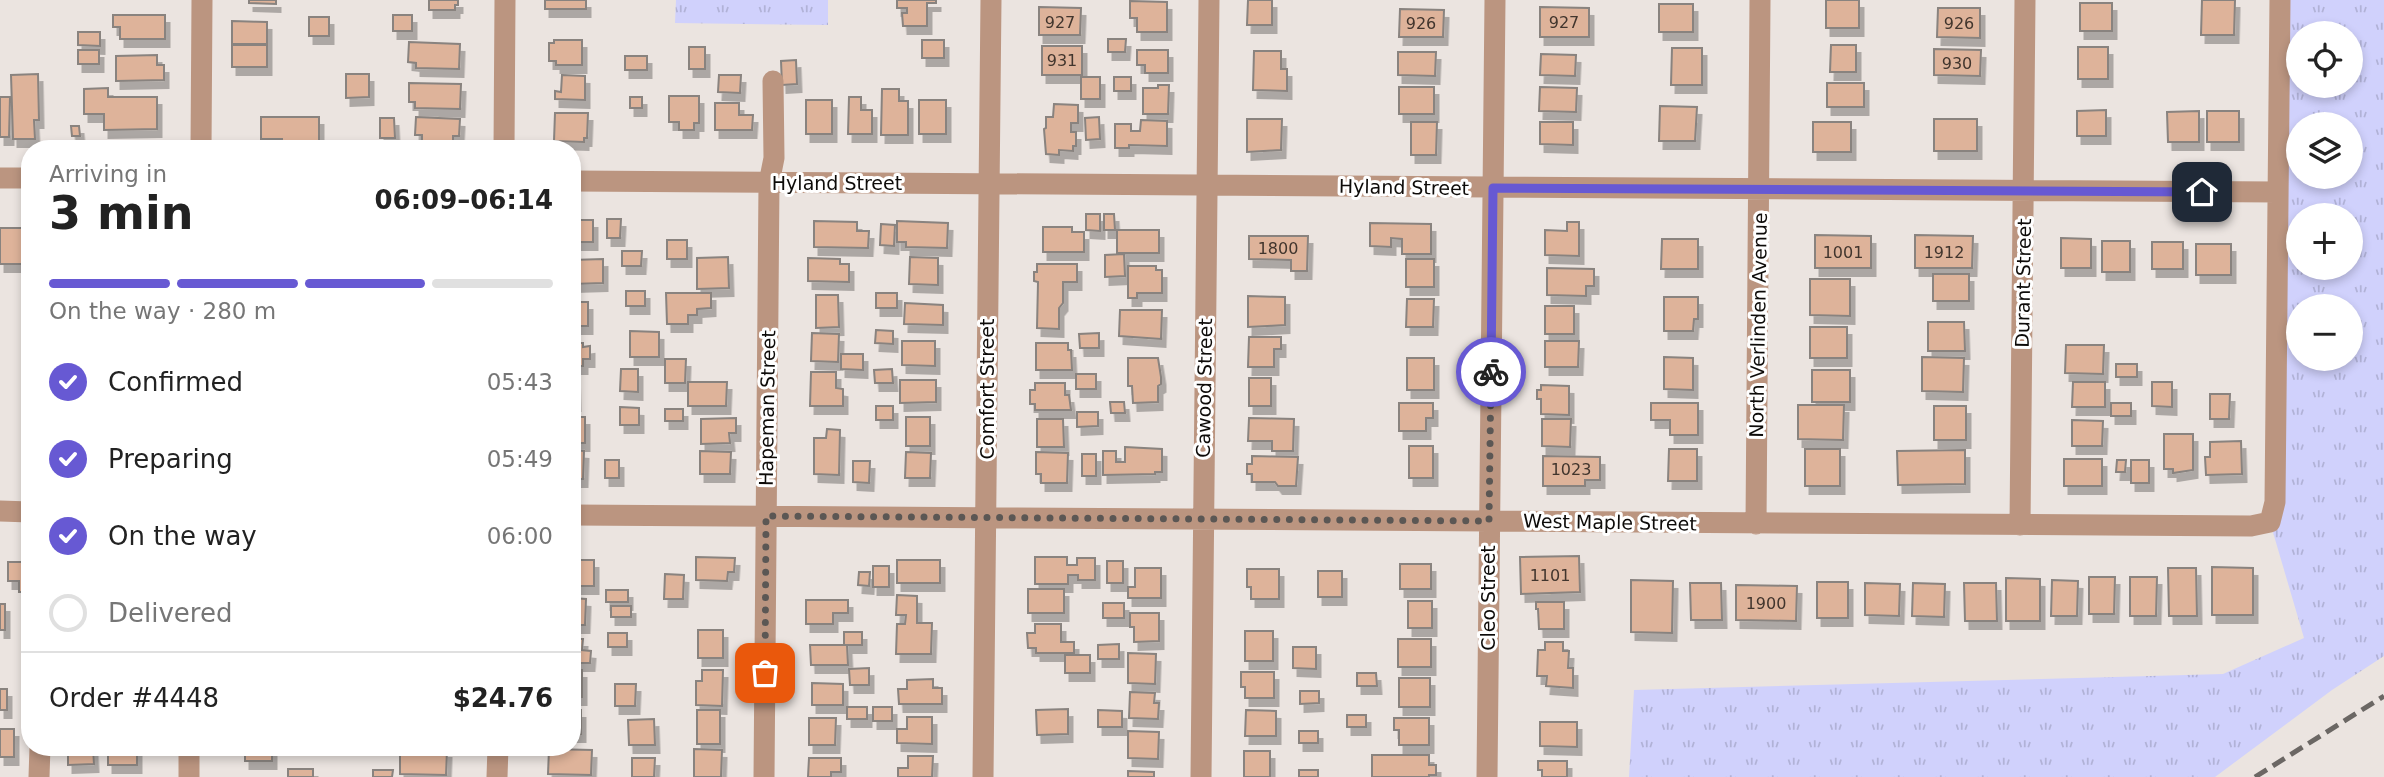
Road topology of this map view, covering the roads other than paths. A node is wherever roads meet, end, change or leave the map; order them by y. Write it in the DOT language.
graph roads {
  1 [pos="202,0"];
  2 [pos="505,0"];
  3 [pos="991,0"];
  4 [pos="1209,0"];
  5 [pos="1495,0"];
  6 [pos="1760,0"];
  7 [pos="2025,0"];
  8 [pos="2280,0"];
  9 [pos="773,81"];
  10 [pos="201,140"];
  11 [pos="504,140"];
  12 [pos="0,178"];
  13 [pos="21,178"];
  14 [pos="581,181"];
  15 [pos="769,183"];
  16 [pos="989,184"];
  17 [pos="1207,185"];
  18 [pos="1493,188"];
  19 [pos="1759,189"];
  20 [pos="2024,191"];
  21 [pos="2278,192"];
  22 [pos="0,511"];
  23 [pos="21,512"];
  24 [pos="581,515"];
  25 [pos="766,516"];
  26 [pos="986,518"];
  27 [pos="1203,519"];
  28 [pos="1489,521"];
  29 [pos="1756,524"];
  30 [pos="2020,525"];
  31 [pos="40,756"];
  32 [pos="190,756"];
  33 [pos="498,756"];
  34 [pos="39,777"];
  35 [pos="189,777"];
  36 [pos="497,777"];
  37 [pos="764,777"];
  38 [pos="983,777"];
  39 [pos="1201,777"];
  40 [pos="1487,777"];
  1 -- 10 [label="street"];
  2 -- 11 [label="street"];
  3 -- 16 [label="street, Comfort Street"];
  4 -- 17 [label="street, Cawood Street"];
  5 -- 18 [label="street, Cleo Street"];
  6 -- 19 [label="street, North Verlinden Avenue"];
  7 -- 20 [label="street, Durant Street"];
  8 -- 21 [label="street"];
  9 -- 15 [label="street, Hapeman Street"];
  12 -- 13 [label="street"];
  14 -- 15 [label="street, Hyland Street"];
  15 -- 16 [label="street, Hyland Street"];
  15 -- 25 [label="street, Hapeman Street"];
  16 -- 17 [label="street, Hyland Street"];
  16 -- 26 [label="street, Comfort Street"];
  17 -- 18 [label="street, Hyland Street"];
  17 -- 27 [label="street, Cawood Street"];
  18 -- 19 [label="street, Hyland Street"];
  18 -- 28 [label="street, Cleo Street"];
  19 -- 20 [label="street, Hyland Street"];
  19 -- 29 [label="street, North Verlinden Avenue"];
  20 -- 21 [label="street, Hyland Street"];
  20 -- 30 [label="street, Durant Street"];
  21 -- 30 [label="street, West Maple Street"];
  22 -- 23 [label="street"];
  24 -- 25 [label="street, West Maple Street"];
  25 -- 26 [label="street, West Maple Street"];
  25 -- 37 [label="street, Hapeman Street"];
  26 -- 27 [label="street, West Maple Street"];
  26 -- 38 [label="street, Comfort Street"];
  27 -- 28 [label="street, West Maple Street"];
  27 -- 39 [label="street, Cawood Street"];
  28 -- 29 [label="street, West Maple Street"];
  28 -- 40 [label="street, Cleo Street"];
  29 -- 30 [label="street, West Maple Street"];
  31 -- 34 [label="street"];
  32 -- 35 [label="street"];
  33 -- 36 [label="street"];
}
